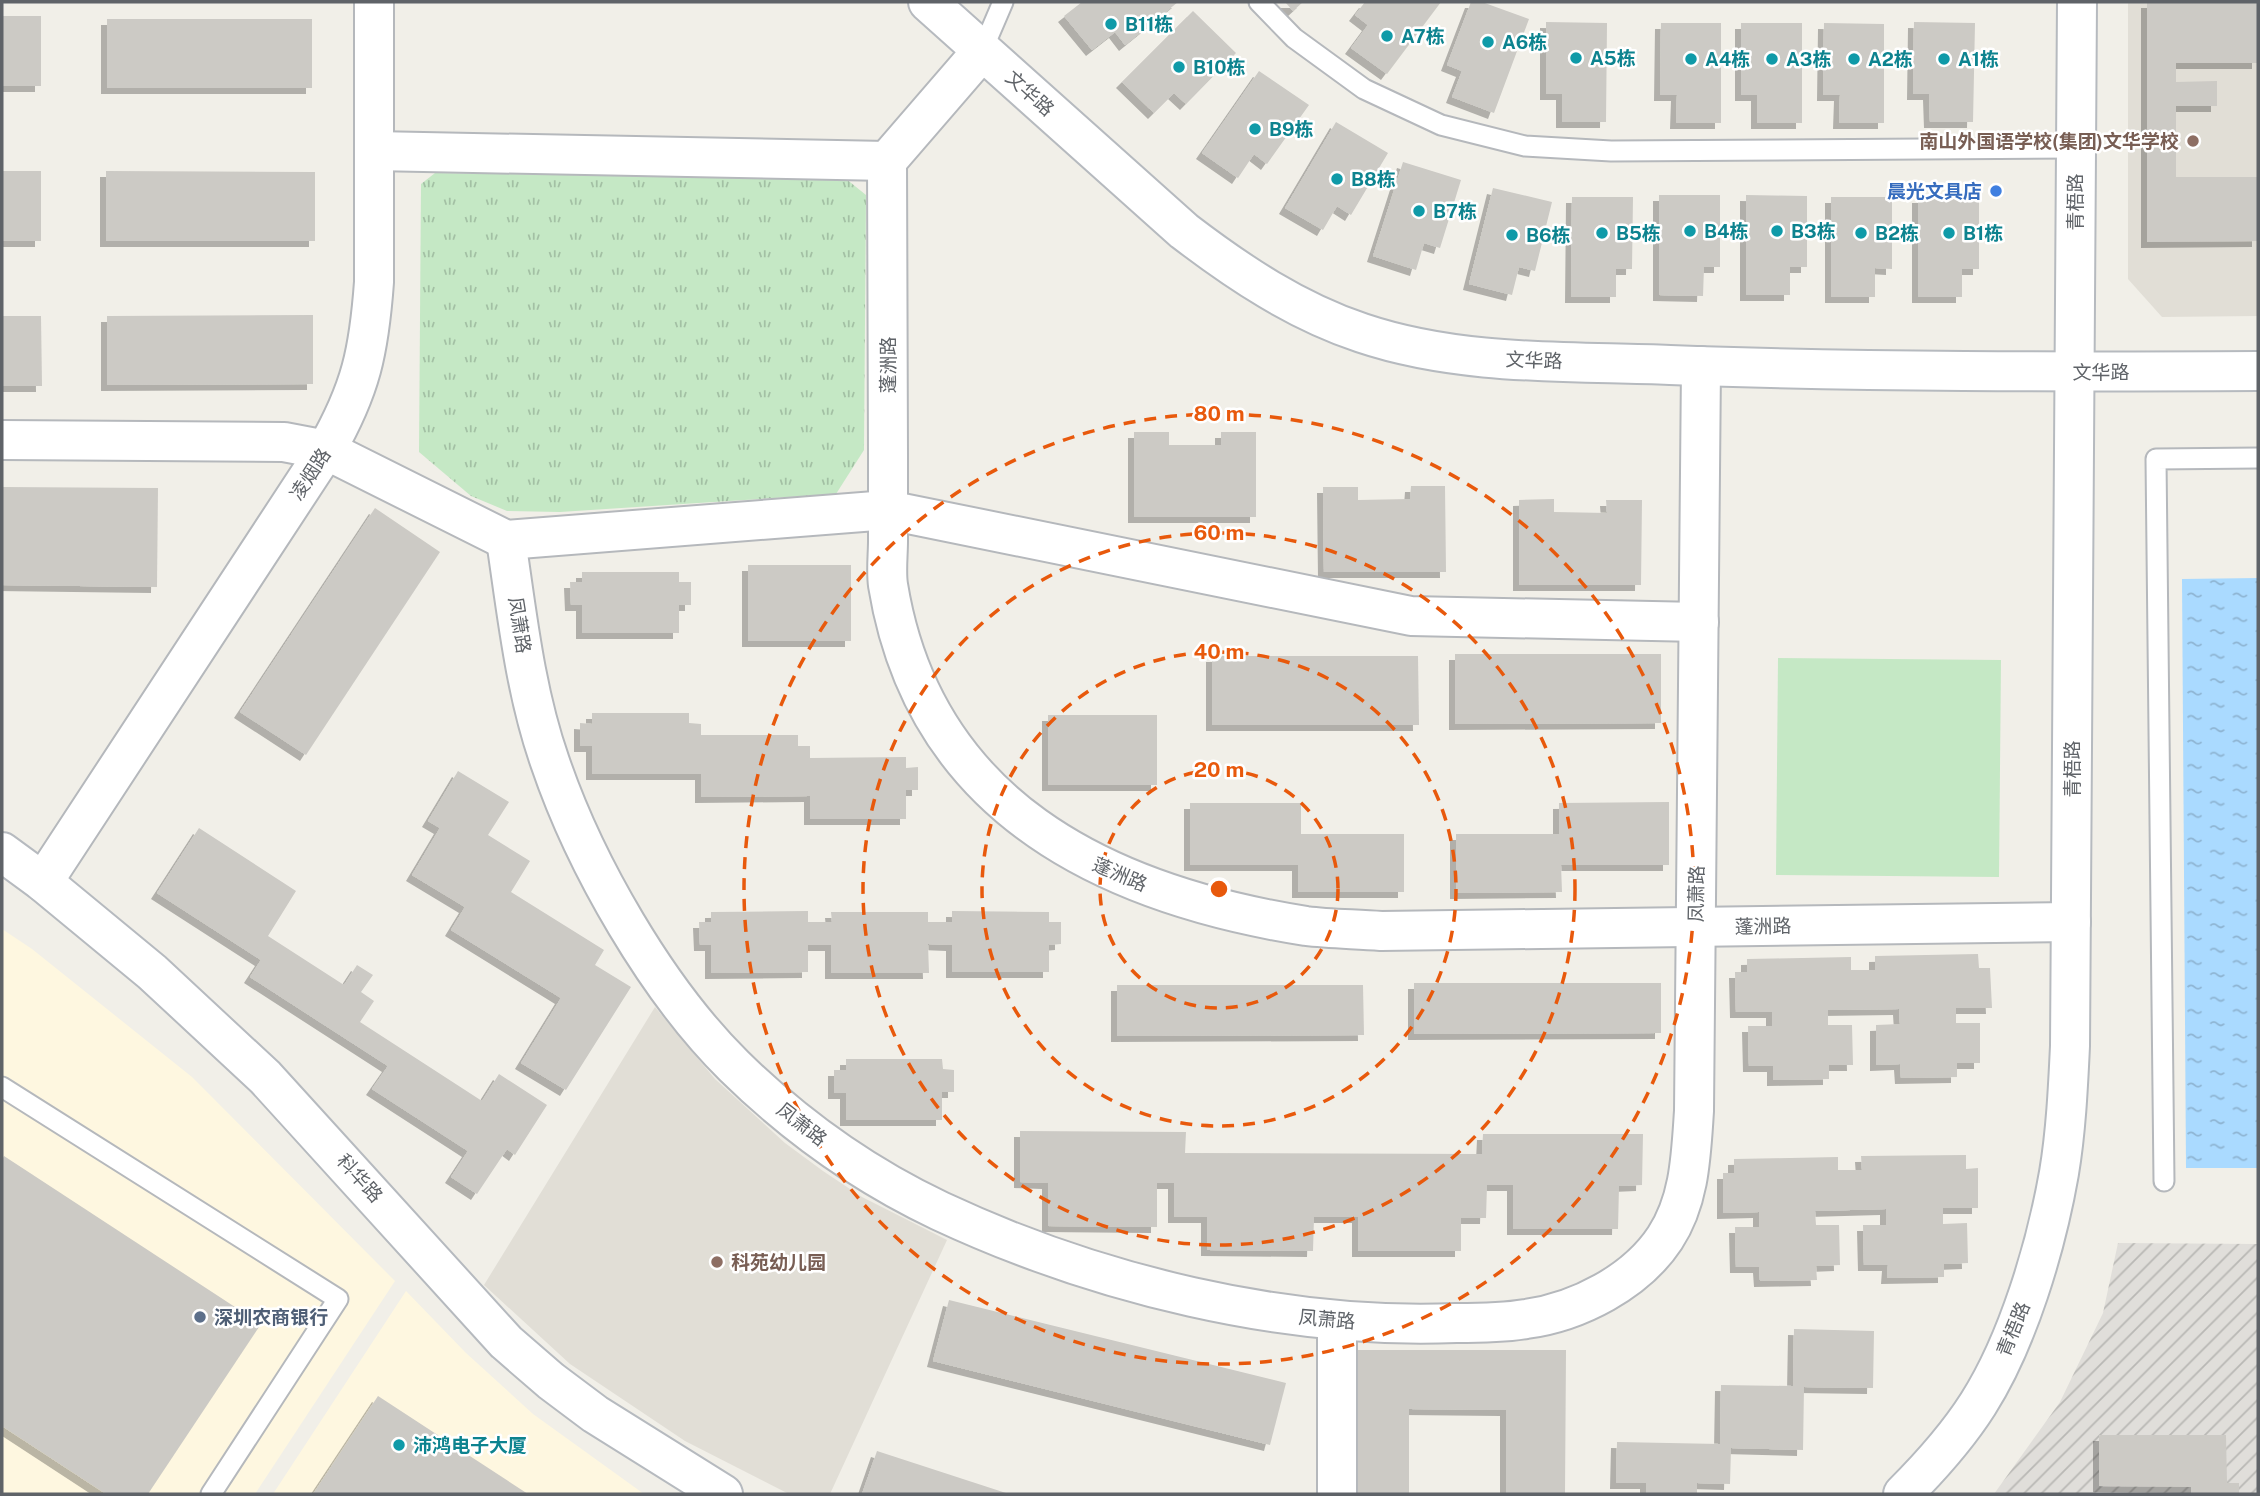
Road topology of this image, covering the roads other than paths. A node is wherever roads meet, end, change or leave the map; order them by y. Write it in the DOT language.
graph roads {
  1 [pos="374,2"];
  2 [pos="928,2"];
  3 [pos="1003,2"];
  4 [pos="1259,2"];
  5 [pos="2077,2"];
  6 [pos="982,51"];
  7 [pos="2076,148"];
  8 [pos="374,151"];
  9 [pos="887,160"];
  10 [pos="1701,366"];
  11 [pos="2258,371"];
  12 [pos="2075,372"];
  13 [pos="2,440"];
  14 [pos="326,450"];
  15 [pos="2258,458"];
  16 [pos="888,510"];
  17 [pos="506,540"];
  18 [pos="1699,622"];
  19 [pos="2,852"];
  20 [pos="43,882"];
  21 [pos="2071,922"];
  22 [pos="1696,927"];
  23 [pos="2,1087"];
  24 [pos="2164,1181"];
  25 [pos="1337,1321"];
  26 [pos="211,1494"];
  27 [pos="723,1494"];
  28 [pos="1337,1494"];
  29 [pos="1903,1494"];
  1 -- 8 [label="street, 凌烟路"];
  2 -- 6 [label="street, 文华路"];
  3 -- 6 [label="lane"];
  4 -- 7 [label="lane"];
  5 -- 7 [label="street, 青梧路"];
  6 -- 9 [label="street"];
  6 -- 10 [label="street, 文华路"];
  7 -- 12 [label="street, 青梧路"];
  8 -- 9 [label="street"];
  8 -- 14 [label="street, 凌烟路"];
  9 -- 16 [label="street, 蓬洲路"];
  10 -- 12 [label="street, 文华路"];
  10 -- 18 [label="street, 凤萧路"];
  11 -- 12 [label="street, 文华路"];
  12 -- 21 [label="street, 青梧路"];
  13 -- 14 [label="street"];
  14 -- 17 [label="street"];
  14 -- 20 [label="street, 凌烟路"];
  15 -- 24 [label="lane"];
  16 -- 17 [label="street"];
  16 -- 18 [label="street"];
  16 -- 22 [label="street, 蓬洲路"];
  17 -- 25 [label="street, 凤萧路"];
  18 -- 22 [label="street, 凤萧路"];
  19 -- 20 [label="street, 科华路"];
  20 -- 27 [label="street, 科华路"];
  21 -- 22 [label="street, 蓬洲路"];
  21 -- 29 [label="street, 青梧路"];
  22 -- 25 [label="street, 凤萧路"];
  23 -- 26 [label="lane"];
  25 -- 28 [label="street"];
}
